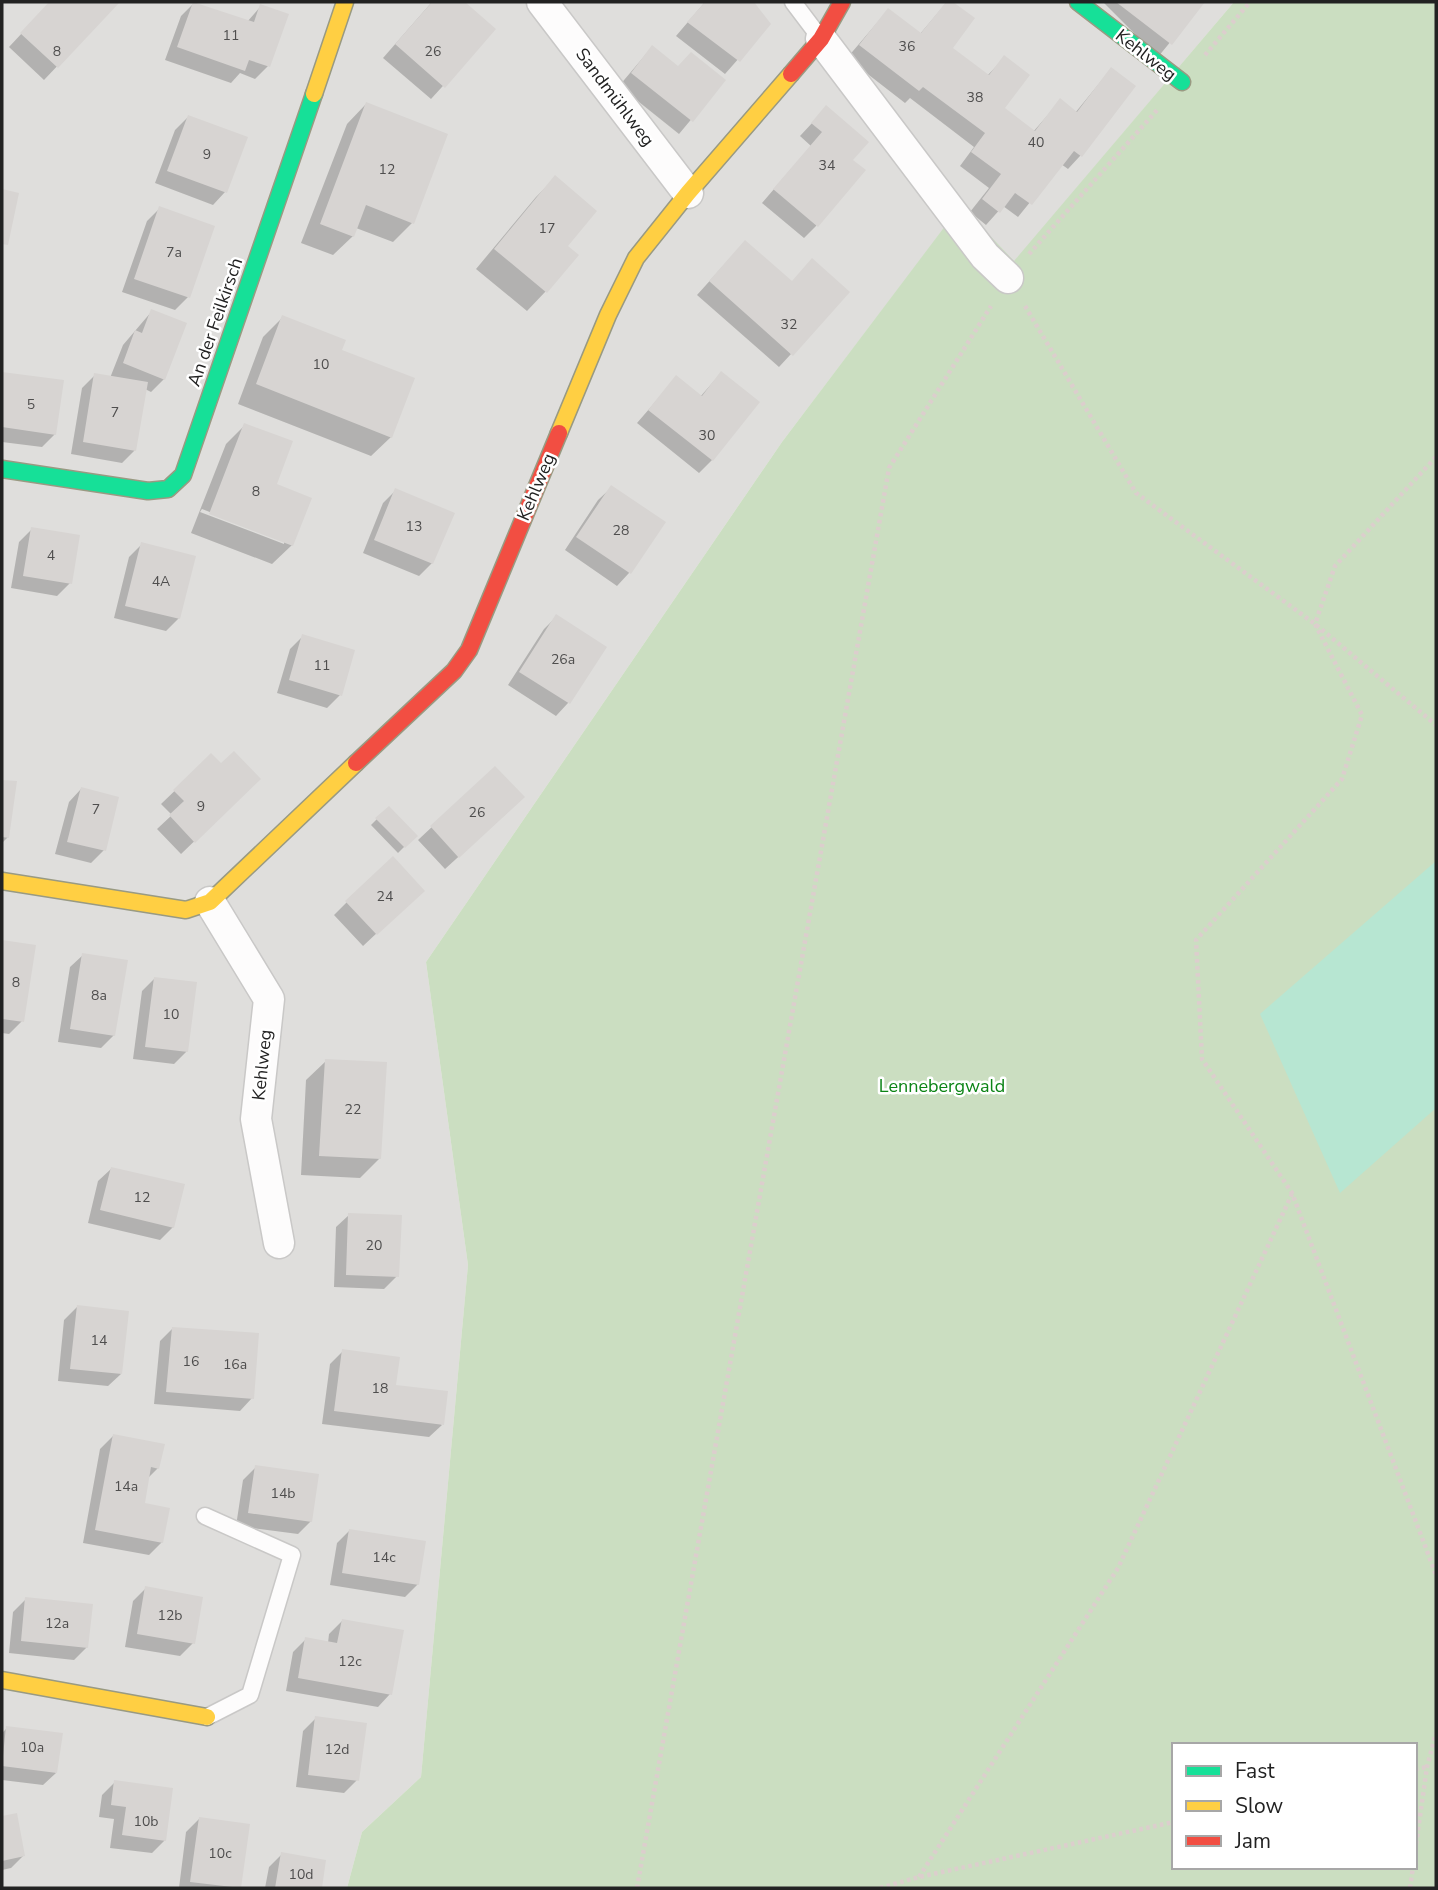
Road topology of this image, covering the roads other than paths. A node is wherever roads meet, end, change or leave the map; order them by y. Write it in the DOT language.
graph roads {
  1 [pos="345,2"];
  2 [pos="542,2"];
  3 [pos="793,2"];
  4 [pos="842,2"];
  5 [pos="1078,2"];
  6 [pos="821,39"];
  7 [pos="1182,82"];
  8 [pos="688,193"];
  9 [pos="1009,278"];
  10 [pos="2,469"];
  11 [pos="2,881"];
  12 [pos="210,902"];
  13 [pos="279,1243"];
  14 [pos="205,1516"];
  15 [pos="2,1681"];
  16 [pos="208,1717"];
  1 -- 10 [label="street, An der Feilkirsch"];
  2 -- 8 [label="street, Sandmühlweg"];
  3 -- 6 [label="lane"];
  4 -- 6 [label="street, Kehlweg"];
  5 -- 7 [label="street, Kehlweg"];
  6 -- 8 [label="street, Kehlweg"];
  6 -- 9 [label="street"];
  8 -- 12 [label="street, Kehlweg"];
  11 -- 12 [label="street"];
  12 -- 13 [label="street, Kehlweg"];
  14 -- 16 [label="lane"];
  15 -- 16 [label="street"];
}
